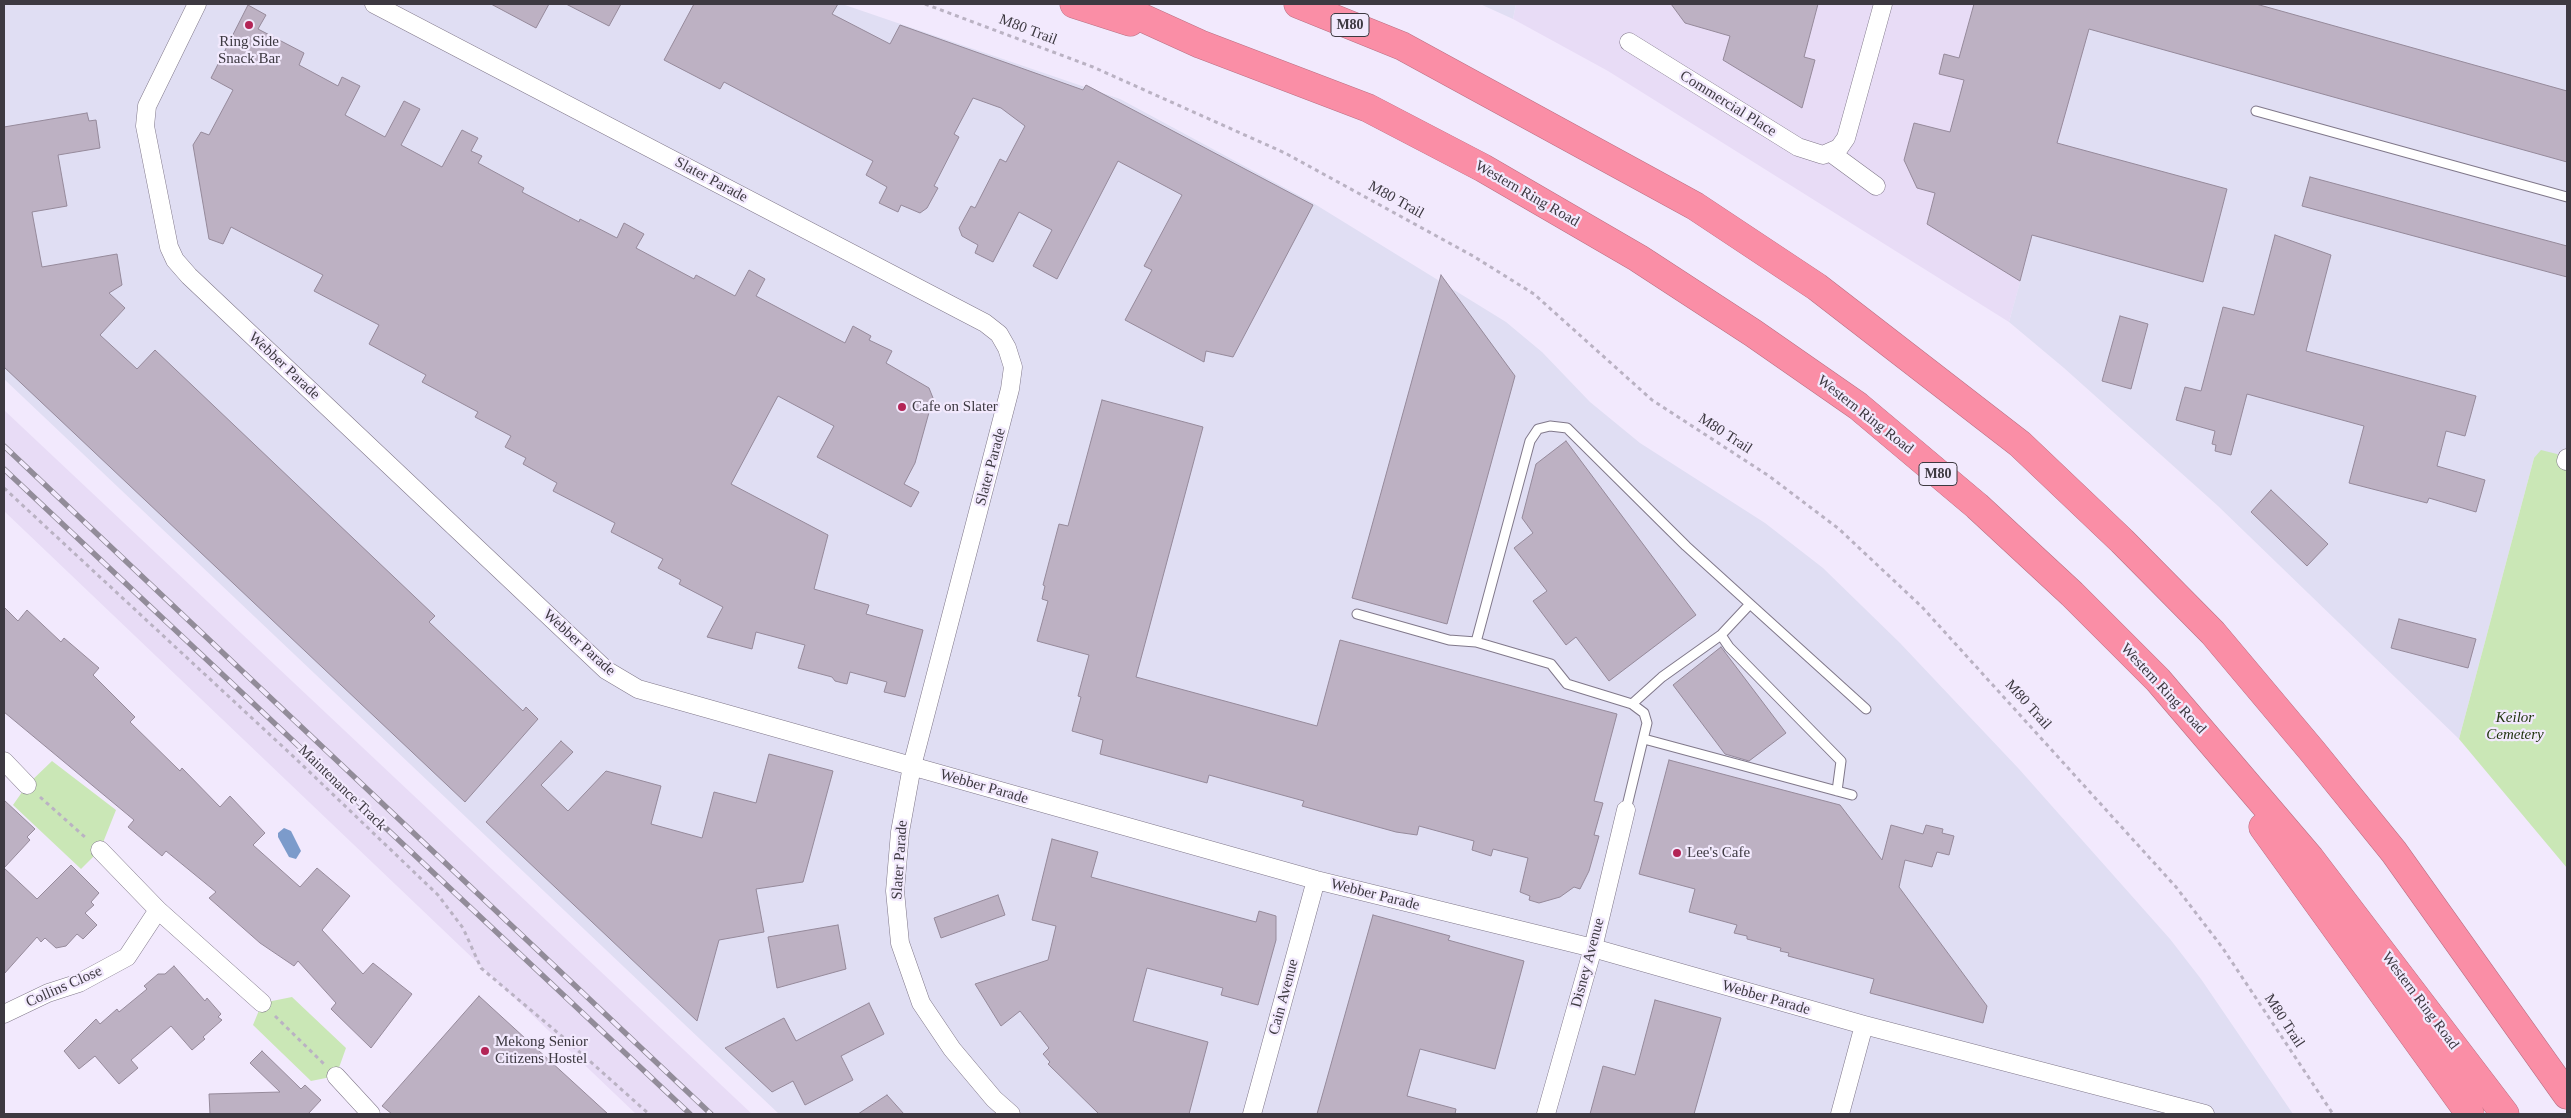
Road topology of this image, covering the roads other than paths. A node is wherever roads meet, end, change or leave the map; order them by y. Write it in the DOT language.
graph roads {
  1 [pos="197,4"];
  2 [pos="374,4"];
  3 [pos="1074,4"];
  4 [pos="1112,4"];
  5 [pos="1298,4"];
  6 [pos="1334,4"];
  7 [pos="1883,4"];
  8 [pos="1629,42"];
  9 [pos="1200,44"];
  10 [pos="1402,46"];
  11 [pos="2256,111"];
  12 [pos="1830,153"];
  13 [pos="1876,186"];
  14 [pos="2567,197"];
  15 [pos="1750,604"];
  16 [pos="1357,614"];
  17 [pos="1722,635"];
  18 [pos="1476,642"];
  19 [pos="2158,680"];
  20 [pos="1632,704"];
  21 [pos="1866,709"];
  22 [pos="1644,739"];
  23 [pos="4,761"];
  24 [pos="912,766"];
  25 [pos="27,785"];
  26 [pos="1837,791"];
  27 [pos="1852,795"];
  28 [pos="1626,810"];
  29 [pos="100,850"];
  30 [pos="2394,852"];
  31 [pos="1316,880"];
  32 [pos="158,910"];
  33 [pos="1592,948"];
  34 [pos="262,1003"];
  35 [pos="4,1014"];
  36 [pos="1864,1026"];
  37 [pos="2567,1067"];
  38 [pos="336,1076"];
  39 [pos="2567,1095"];
  40 [pos="361,1111"];
  41 [pos="1011,1114"];
  42 [pos="1252,1114"];
  43 [pos="1546,1114"];
  44 [pos="1840,1114"];
  45 [pos="2205,1114"];
  46 [pos="2470,1114"];
  47 [pos="2506,1114"];
  1 -- 24 [label="street, Webber Parade"];
  2 -- 24 [label="street, Slater Parade"];
  3 -- 9 [label="highway"];
  4 -- 9 [label="highway, Western Ring Road / M80"];
  5 -- 10 [label="highway, M80"];
  6 -- 10 [label="highway"];
  7 -- 12 [label="street"];
  8 -- 12 [label="street, Commercial Place"];
  9 -- 19 [label="highway, Western Ring Road / M80"];
  10 -- 30 [label="highway, M80"];
  11 -- 14 [label="lane"];
  12 -- 13 [label="street, Commercial Place"];
  15 -- 17 [label="lane"];
  15 -- 18 [label="lane"];
  15 -- 21 [label="lane"];
  16 -- 18 [label="lane"];
  17 -- 20 [label="lane"];
  17 -- 26 [label="lane"];
  18 -- 20 [label="lane"];
  19 -- 46 [label="highway"];
  19 -- 47 [label="highway, Western Ring Road / M80"];
  20 -- 22 [label="lane"];
  22 -- 26 [label="lane"];
  22 -- 28 [label="lane"];
  23 -- 25 [label="street"];
  24 -- 31 [label="street, Webber Parade"];
  24 -- 41 [label="street, Slater Parade"];
  26 -- 27 [label="lane"];
  28 -- 33 [label="street, Disney Avenue"];
  29 -- 32 [label="street"];
  30 -- 37 [label="highway"];
  30 -- 39 [label="highway, M80"];
  31 -- 33 [label="street, Webber Parade"];
  31 -- 42 [label="street, Cain Avenue"];
  32 -- 34 [label="street"];
  32 -- 35 [label="street, Collins Close"];
  33 -- 36 [label="street, Webber Parade"];
  33 -- 43 [label="street, Disney Avenue"];
  36 -- 44 [label="street"];
  36 -- 45 [label="street, Webber Parade"];
  38 -- 40 [label="street"];
}
